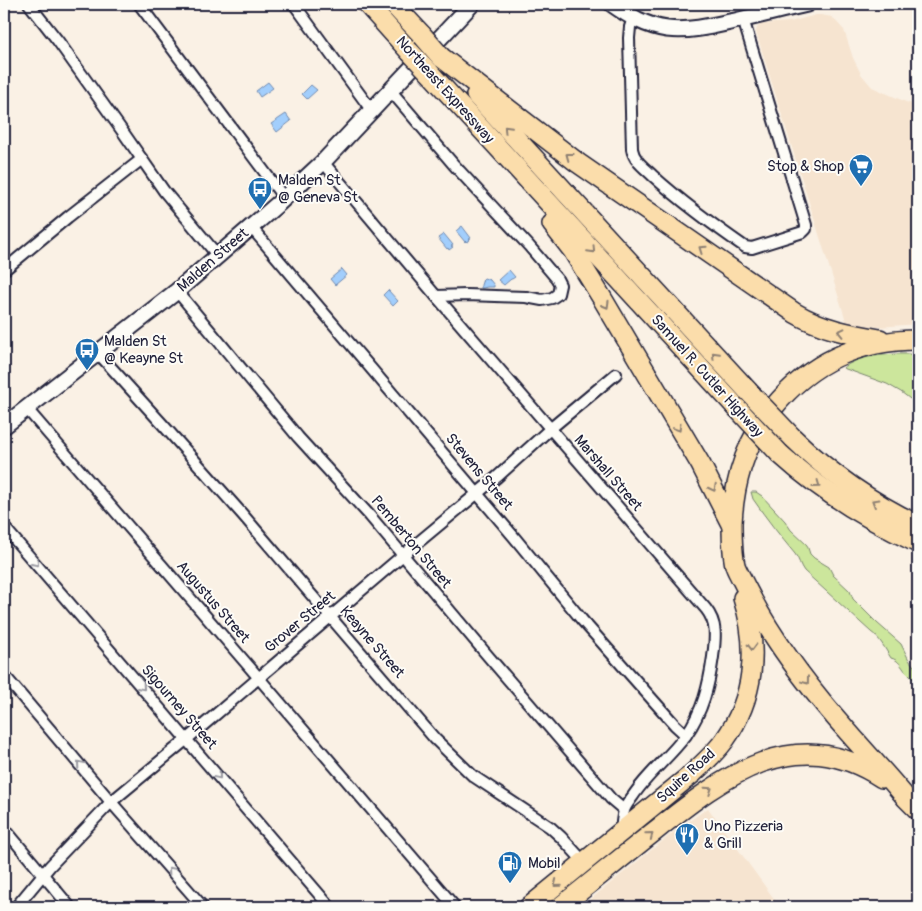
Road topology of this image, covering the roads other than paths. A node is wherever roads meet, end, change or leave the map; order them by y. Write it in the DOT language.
graph roads {
  1 [pos="29,4"];
  2 [pos="138,4"];
  3 [pos="294,4"];
  4 [pos="366,4"];
  5 [pos="393,4"];
  6 [pos="612,4"];
  7 [pos="806,4"];
  8 [pos="466,5"];
  9 [pos="633,18"];
  10 [pos="743,19"];
  11 [pos="441,56"];
  12 [pos="391,91"];
  13 [pos="372,110"];
  14 [pos="142,158"];
  15 [pos="323,162"];
  16 [pos="540,165"];
  17 [pos="524,175"];
  18 [pos="284,198"];
  19 [pos="251,227"];
  20 [pos="218,256"];
  21 [pos="4,270"];
  22 [pos="177,291"];
  23 [pos="436,296"];
  24 [pos="918,340"];
  25 [pos="893,341"];
  26 [pos="98,353"];
  27 [pos="616,374"];
  28 [pos="27,409"];
  29 [pos="5,424"];
  30 [pos="550,429"];
  31 [pos="477,494"];
  32 [pos="918,525"];
  33 [pos="4,526"];
  34 [pos="732,526"];
  35 [pos="918,543"];
  36 [pos="403,554"];
  37 [pos="735,566"];
  38 [pos="330,617"];
  39 [pos="4,675"];
  40 [pos="259,677"];
  41 [pos="686,735"];
  42 [pos="187,739"];
  43 [pos="111,802"];
  44 [pos="912,804"];
  45 [pos="624,810"];
  46 [pos="4,828"];
  47 [pos="621,832"];
  48 [pos="584,862"];
  49 [pos="43,875"];
  50 [pos="16,907"];
  51 [pos="70,907"];
  52 [pos="203,907"];
  53 [pos="330,907"];
  54 [pos="455,907"];
  55 [pos="528,907"];
  56 [pos="560,907"];
  1 -- 14 [label="street"];
  2 -- 18 [label="street"];
  3 -- 13 [label="street"];
  4 -- 17 [label="highway, Northeast Expressway, bridge"];
  5 -- 11 [label="highway, Northeast Expressway, bridge"];
  6 -- 9 [label="street"];
  7 -- 10 [label="street"];
  8 -- 12 [label="street, Malden Street"];
  9 -- 10 [label="street"];
  9 -- 10 [label="street"];
  16 -- 11 [label="highway, Northeast Expressway, one-way"];
  25 -- 11 [label="highway, one-way"];
  12 -- 13 [label="street, Malden Street"];
  12 -- 23 [label="street"];
  13 -- 15 [label="street, Malden Street"];
  14 -- 20 [label="street"];
  14 -- 21 [label="street"];
  15 -- 18 [label="street, Malden Street"];
  15 -- 23 [label="street, Marshall Street"];
  32 -- 16 [label="highway, Samuel R. Cutler Highway, one-way, bridge"];
  17 -- 34 [label="highway, one-way"];
  17 -- 35 [label="highway, Samuel R. Cutler Highway, one-way, bridge"];
  18 -- 19 [label="street, Malden Street"];
  19 -- 20 [label="street, Malden Street"];
  19 -- 31 [label="street, Stevens Street"];
  20 -- 22 [label="street, Malden Street"];
  22 -- 26 [label="street, Malden Street"];
  22 -- 36 [label="street, Pemberton Street"];
  23 -- 30 [label="street, Marshall Street"];
  24 -- 25 [label="highway"];
  25 -- 34 [label="highway"];
  26 -- 28 [label="street, Malden Street"];
  26 -- 38 [label="street, Keayne Street"];
  27 -- 30 [label="street, Grover Street"];
  28 -- 29 [label="street, Malden Street"];
  28 -- 40 [label="street, Augustus Street"];
  30 -- 31 [label="street, Grover Street"];
  30 -- 41 [label="street, Marshall Street"];
  31 -- 36 [label="street, Grover Street"];
  31 -- 41 [label="street, Stevens Street"];
  33 -- 42 [label="street, Sigourney Street, one-way"];
  34 -- 37 [label="highway"];
  36 -- 38 [label="street, Grover Street"];
  36 -- 45 [label="street, Pemberton Street"];
  37 -- 44 [label="highway, one-way"];
  37 -- 47 [label="highway, Squire Road, one-way"];
  38 -- 40 [label="street, Grover Street"];
  38 -- 48 [label="street, Keayne Street"];
  43 -- 39 [label="street, one-way"];
  40 -- 42 [label="street, Grover Street"];
  40 -- 54 [label="street, Augustus Street"];
  41 -- 45 [label="street, Marshall Street"];
  42 -- 43 [label="street, Grover Street"];
  42 -- 53 [label="street, Sigourney Street, one-way"];
  43 -- 49 [label="street, Grover Street"];
  52 -- 43 [label="street, one-way"];
  56 -- 44 [label="highway, Squire Road, one-way"];
  45 -- 47 [label="street, Marshall Street"];
  46 -- 49 [label="street"];
  47 -- 48 [label="highway, Squire Road"];
  48 -- 55 [label="highway, Squire Road, one-way"];
  49 -- 50 [label="street, Grover Street"];
  49 -- 51 [label="street"];
}
